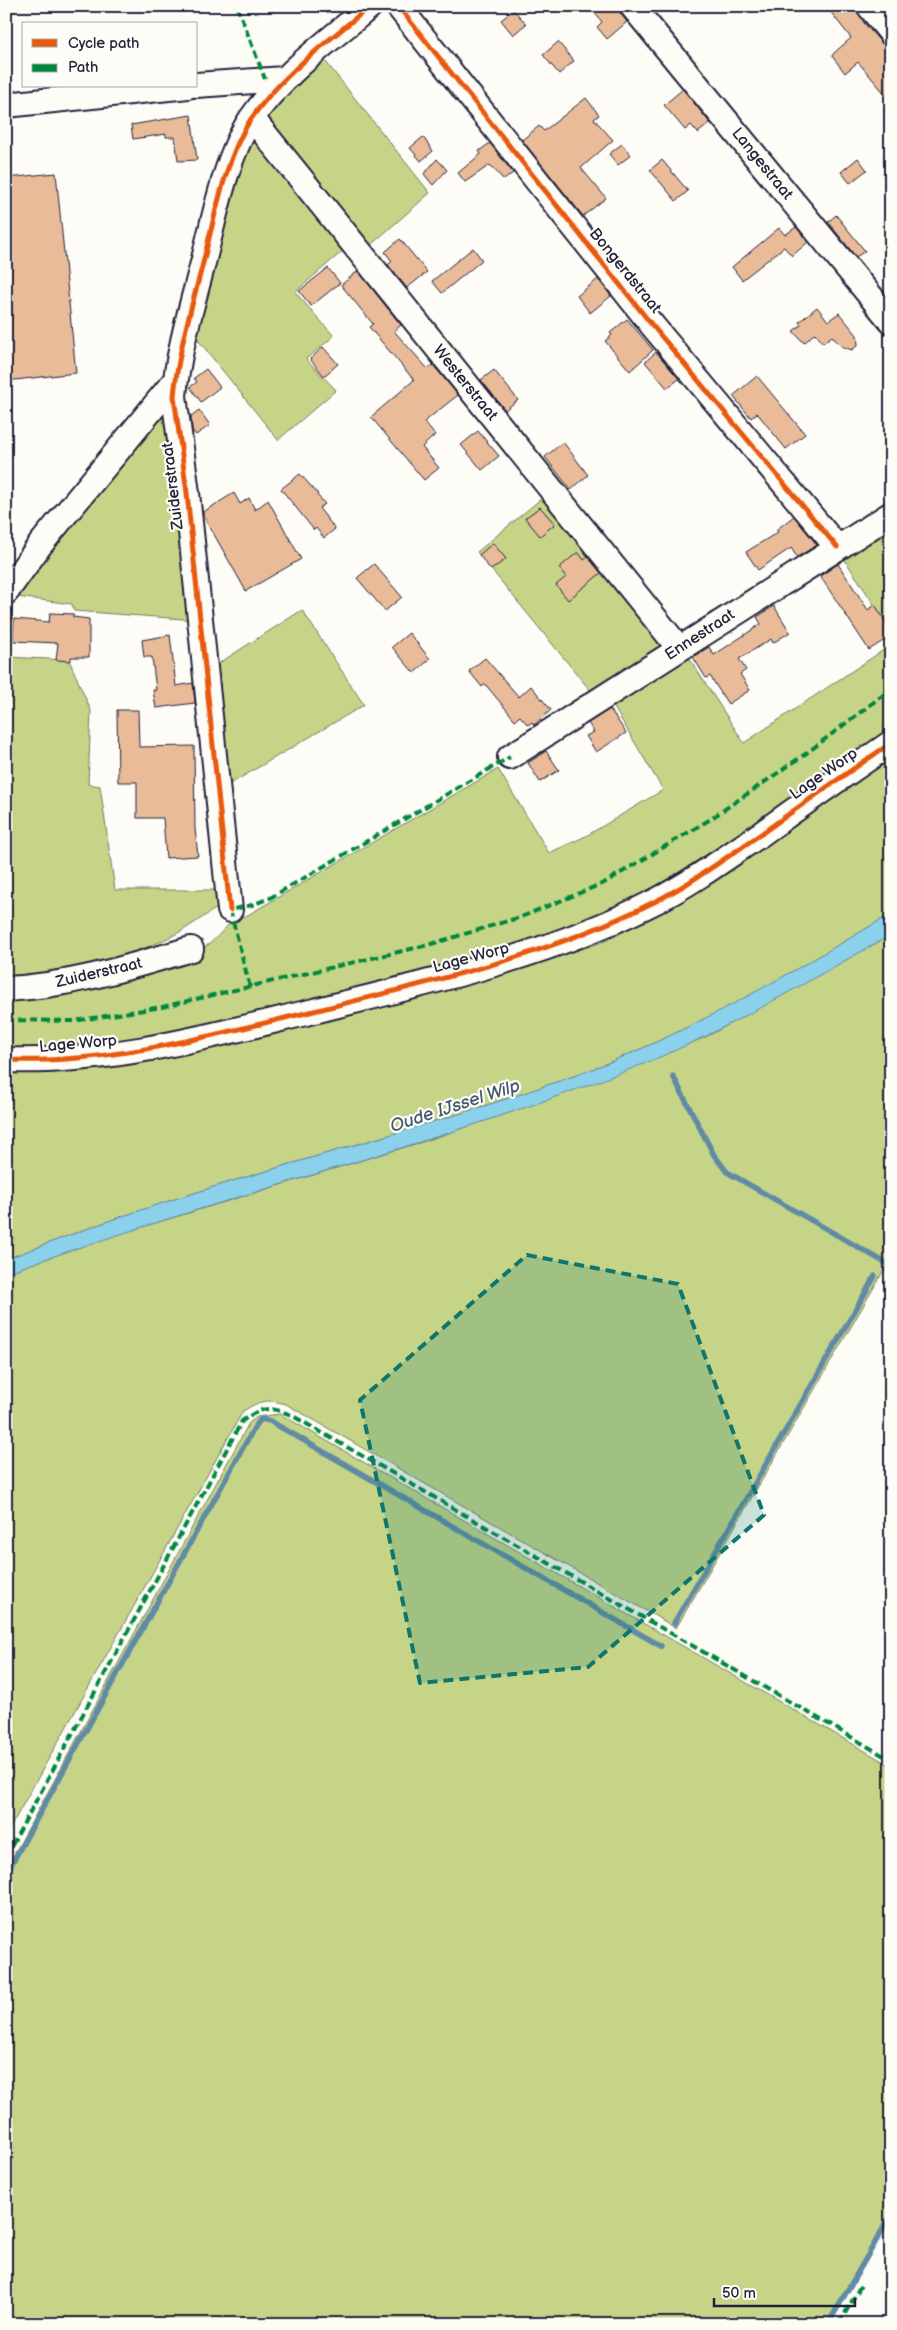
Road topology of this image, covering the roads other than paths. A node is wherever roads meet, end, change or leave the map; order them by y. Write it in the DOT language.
graph roads {
  1 [pos="370,6"];
  2 [pos="398,6"];
  3 [pos="632,6"];
  4 [pos="869,6"];
  5 [pos="891,32"];
  6 [pos="284,79"];
  7 [pos="198,85"];
  8 [pos="169,88"];
  9 [pos="6,105"];
  10 [pos="252,118"];
  11 [pos="891,321"];
  12 [pos="176,381"];
  13 [pos="891,514"];
  14 [pos="837,547"];
  15 [pos="6,592"];
  16 [pos="679,648"];
  17 [pos="891,742"];
  18 [pos="510,757"];
  19 [pos="230,910"];
  20 [pos="191,949"];
  21 [pos="6,988"];
  22 [pos="6,1060"];
  1 -- 6 [label="street, Zuiderstraat"];
  2 -- 14 [label="street, Bongerdstraat"];
  3 -- 11 [label="street, Langestraat"];
  4 -- 5 [label="street"];
  6 -- 7 [label="street"];
  6 -- 10 [label="street, Zuiderstraat"];
  8 -- 9 [label="street"];
  10 -- 12 [label="street, Zuiderstraat"];
  10 -- 16 [label="street, Westerstraat"];
  12 -- 15 [label="street, Zuiderstraat"];
  12 -- 19 [label="street, Zuiderstraat"];
  13 -- 14 [label="street, Ennestraat"];
  14 -- 16 [label="street, Ennestraat"];
  16 -- 18 [label="street, Ennestraat"];
  17 -- 22 [label="street, Lage Worp"];
  20 -- 21 [label="street, Zuiderstraat"];
}
